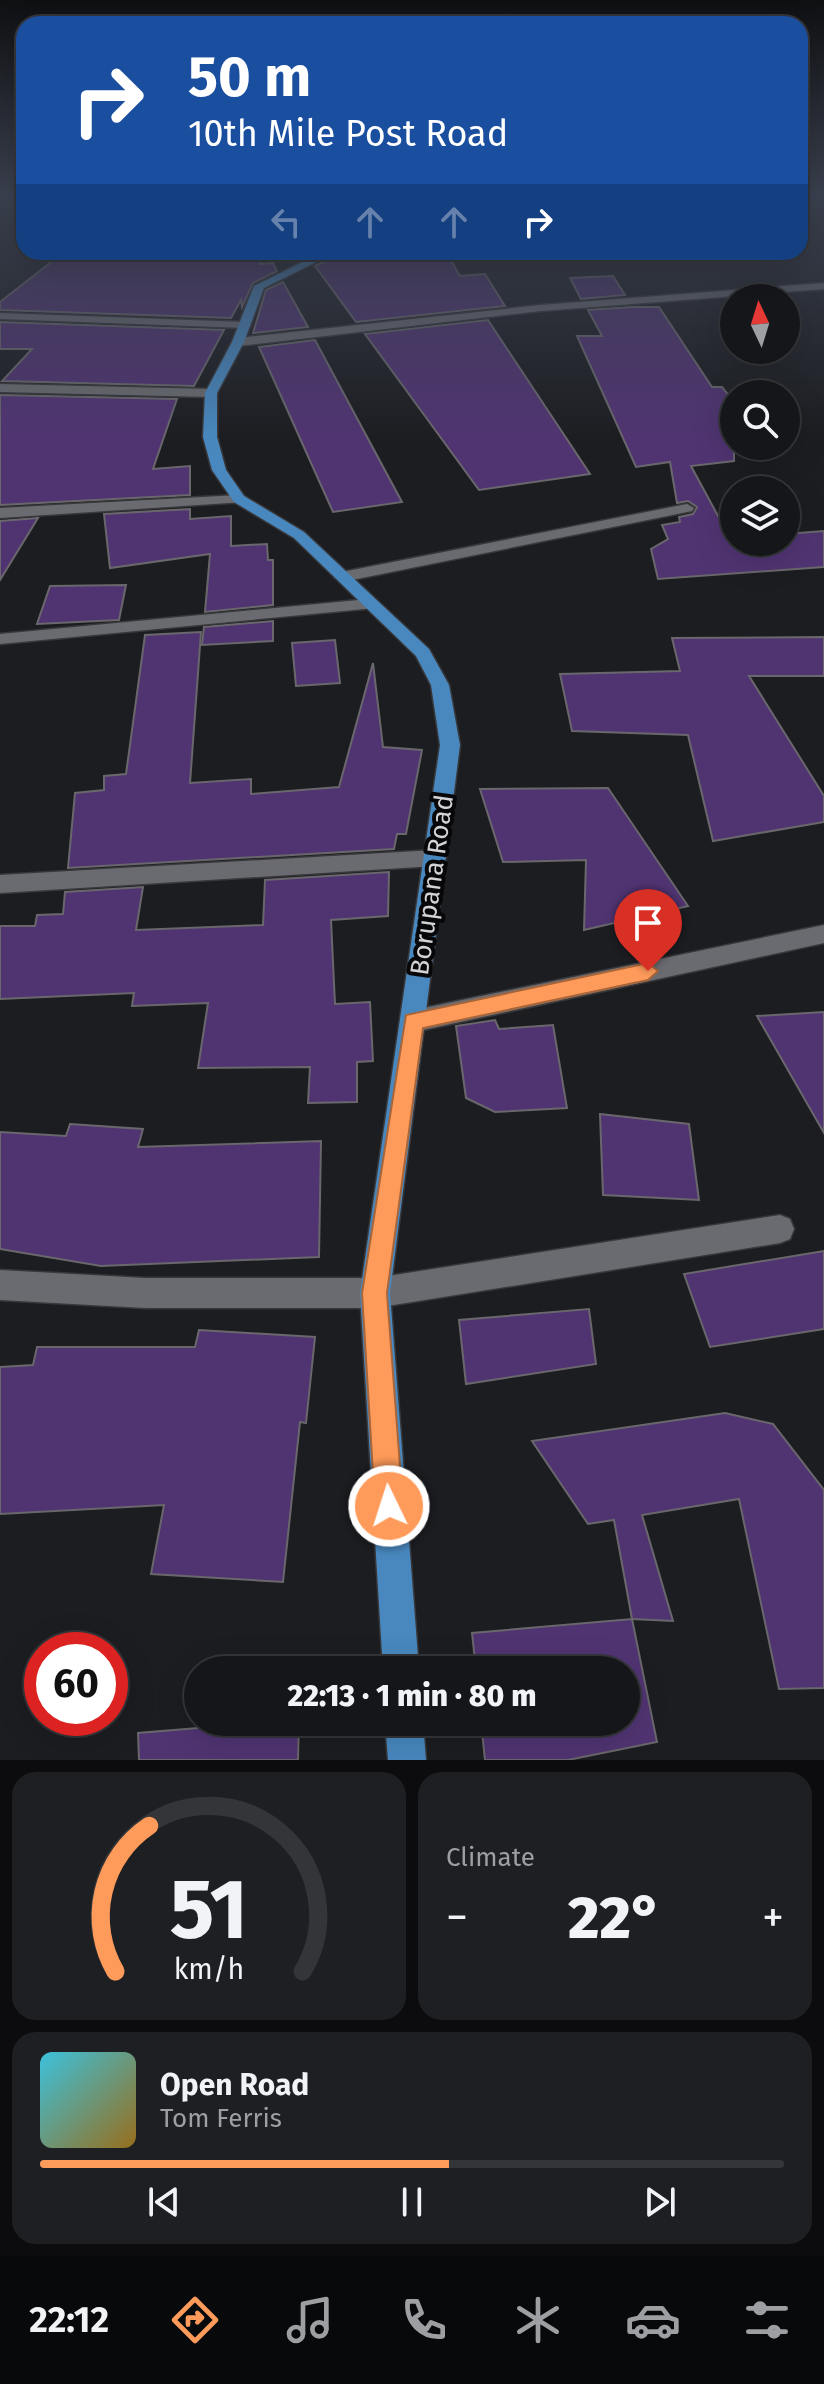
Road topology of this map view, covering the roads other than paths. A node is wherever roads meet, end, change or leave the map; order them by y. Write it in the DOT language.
graph roads {
  1 [pos="278,277"];
  2 [pos="824,286"];
  3 [pos="0,316"];
  4 [pos="241,333"];
  5 [pos="0,388"];
  6 [pos="211,393"];
  7 [pos="239,499"];
  8 [pos="687,508"];
  9 [pos="0,513"];
  10 [pos="342,577"];
  11 [pos="369,604"];
  12 [pos="0,639"];
  13 [pos="435,858"];
  14 [pos="0,884"];
  15 [pos="824,934"];
  16 [pos="414,1021"];
  17 [pos="780,1229"];
  18 [pos="0,1285"];
  19 [pos="375,1293"];
  20 [pos="400,1656"];
  21 [pos="405,1736"];
  22 [pos="407,1760"];
  1 -- 4 [label="main road, Borupana Road"];
  2 -- 4 [label="street"];
  3 -- 4 [label="street"];
  4 -- 6 [label="main road, Borupana Road"];
  5 -- 6 [label="street"];
  6 -- 7 [label="main road, Borupana Road"];
  7 -- 9 [label="street"];
  7 -- 10 [label="main road, Borupana Road"];
  8 -- 10 [label="street"];
  10 -- 11 [label="main road, Borupana Road"];
  11 -- 12 [label="street"];
  11 -- 13 [label="main road, Borupana Road"];
  13 -- 14 [label="street"];
  13 -- 16 [label="main road, Borupana Road"];
  15 -- 16 [label="street"];
  16 -- 19 [label="main road, Borupana Road"];
  17 -- 19 [label="street"];
  18 -- 19 [label="street"];
  19 -- 20 [label="main road, Borupana Road"];
  21 -- 22 [label="main road"];
}
